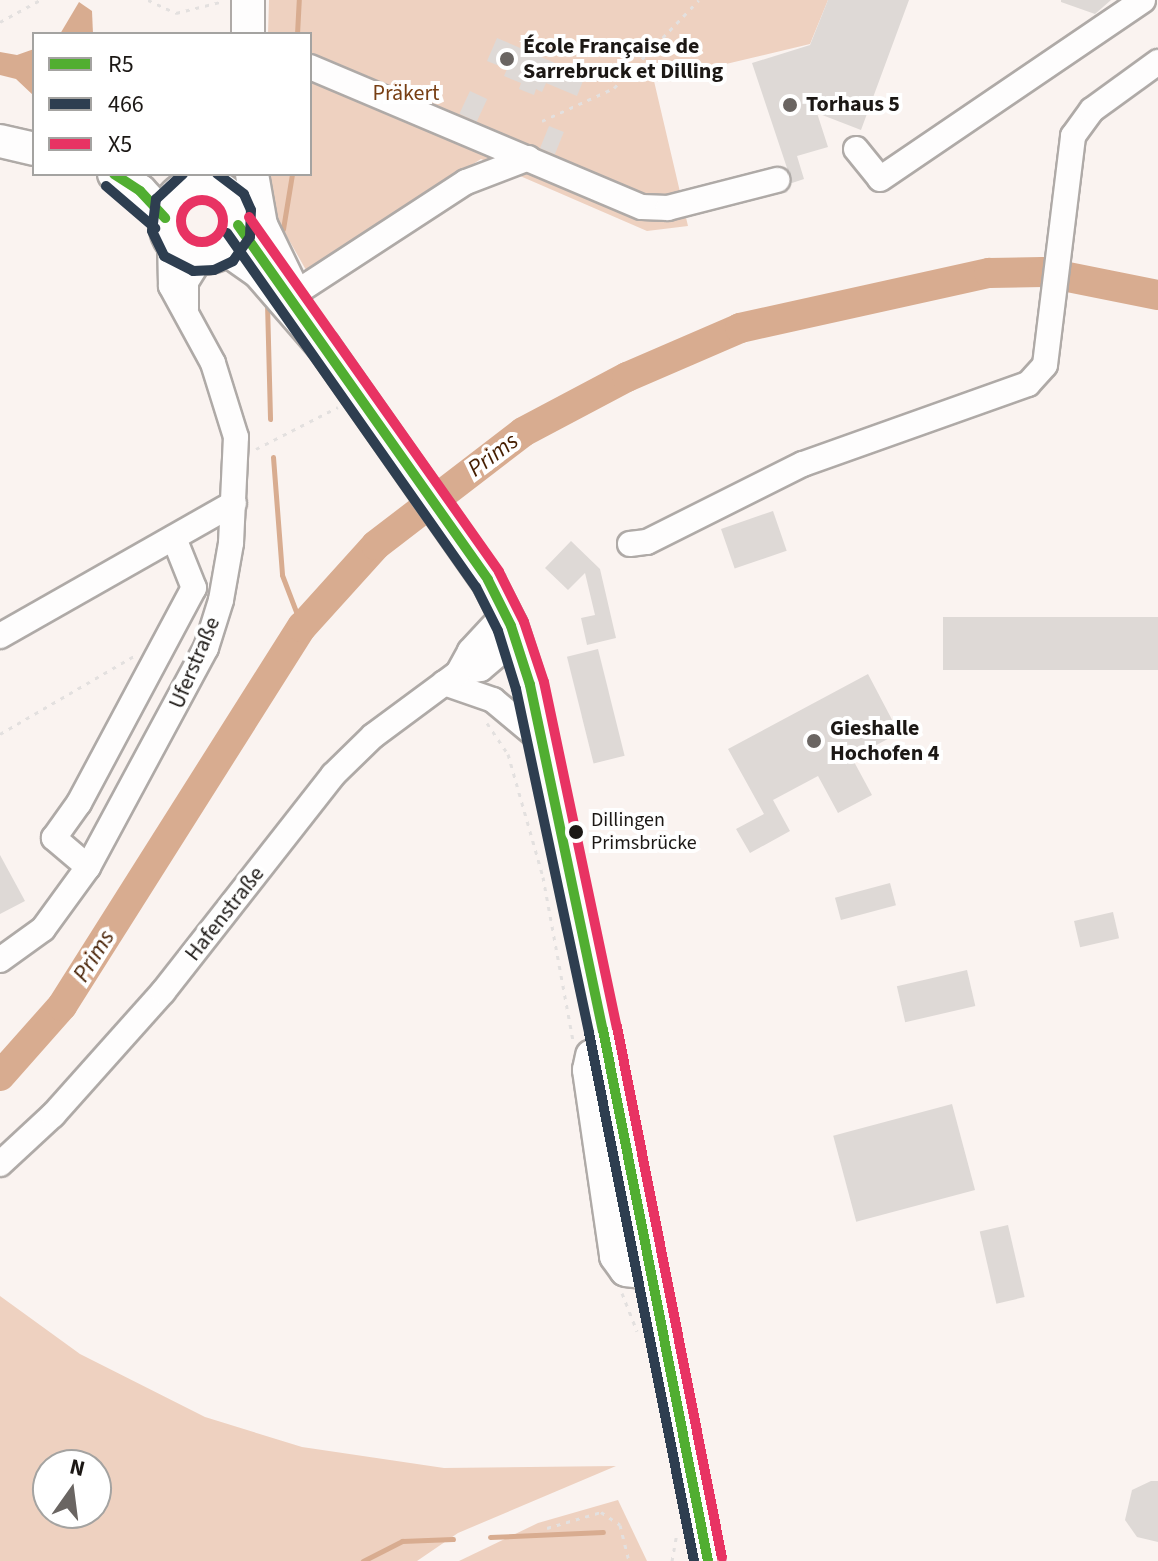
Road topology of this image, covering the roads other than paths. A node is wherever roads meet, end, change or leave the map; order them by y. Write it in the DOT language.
graph roads {
  1 [pos="248,0"];
  2 [pos="1143,0"];
  3 [pos="248,32"];
  4 [pos="1158,62"];
  5 [pos="312,68"];
  6 [pos="0,141"];
  7 [pos="32,149"];
  8 [pos="856,149"];
  9 [pos="529,158"];
  10 [pos="117,176"];
  11 [pos="143,176"];
  12 [pos="252,176"];
  13 [pos="777,180"];
  14 [pos="218,206"];
  15 [pos="167,229"];
  16 [pos="188,319"];
  17 [pos="309,321"];
  18 [pos="234,503"];
  19 [pos="174,538"];
  20 [pos="630,544"];
  21 [pos="511,626"];
  22 [pos="0,636"];
  23 [pos="451,678"];
  24 [pos="542,741"];
  25 [pos="88,867"];
  26 [pos="0,960"];
  27 [pos="0,1164"];
  28 [pos="708,1561"];
  1 -- 3 [label="main road"];
  2 -- 8 [label="street"];
  4 -- 20 [label="street"];
  5 -- 9 [label="street"];
  6 -- 7 [label="main road"];
  9 -- 13 [label="street"];
  9 -- 17 [label="street"];
  10 -- 15 [label="main road"];
  11 -- 14 [label="main road"];
  12 -- 17 [label="main road"];
  14 -- 15 [label="main road"];
  14 -- 15 [label="main road"];
  14 -- 16 [label="street, Uferstraße"];
  14 -- 17 [label="main road"];
  15 -- 16 [label="street, Uferstraße"];
  16 -- 18 [label="street, Uferstraße"];
  17 -- 21 [label="main road"];
  18 -- 19 [label="street"];
  18 -- 25 [label="street, Uferstraße"];
  19 -- 22 [label="street"];
  19 -- 25 [label="street"];
  21 -- 23 [label="street, Hafenstraße"];
  21 -- 24 [label="main road"];
  23 -- 24 [label="street"];
  23 -- 27 [label="street, Hafenstraße"];
  24 -- 28 [label="main road"];
  25 -- 26 [label="street, Uferstraße"];
}
